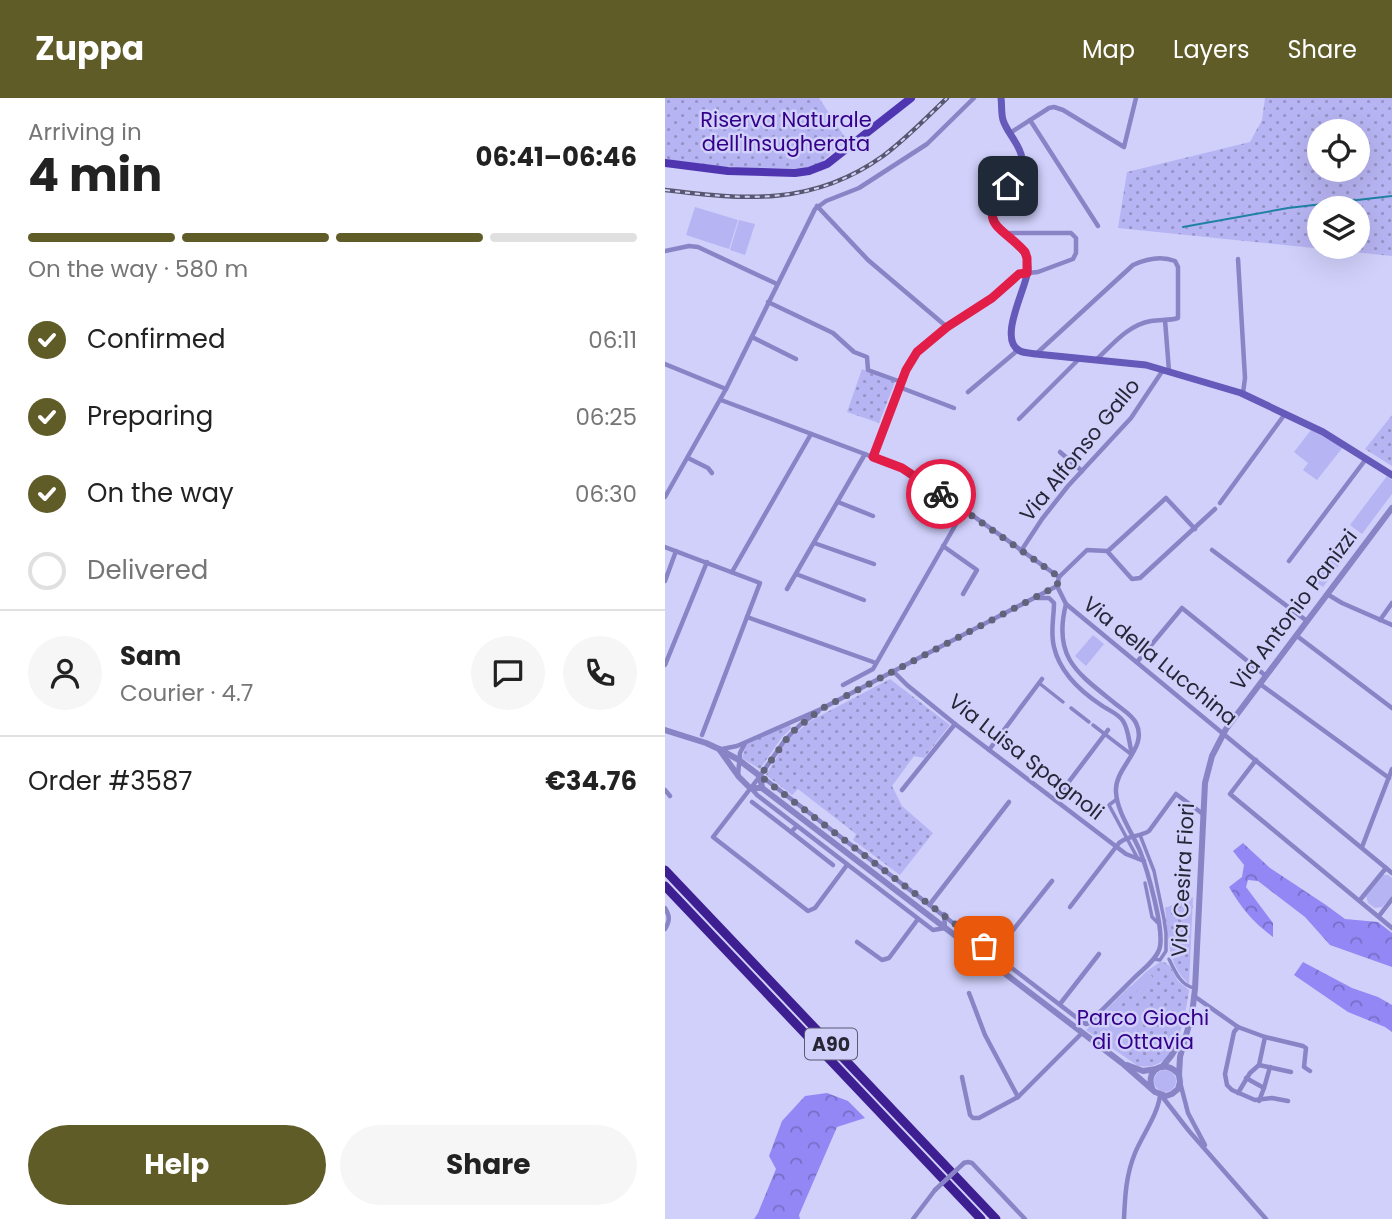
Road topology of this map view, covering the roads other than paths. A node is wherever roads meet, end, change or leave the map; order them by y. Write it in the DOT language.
graph roads {
  1 [pos="911,98"];
  2 [pos="974,98"];
  3 [pos="1002,98"];
  4 [pos="1135,99"];
  5 [pos="1030,120"];
  6 [pos="1010,133"];
  7 [pos="665,163"];
  8 [pos="817,206"];
  9 [pos="1098,226"];
  10 [pos="1004,233"];
  11 [pos="665,251"];
  12 [pos="1238,260"];
  13 [pos="1027,273"];
  14 [pos="777,284"];
  15 [pos="768,302"];
  16 [pos="1165,320"];
  17 [pos="947,327"];
  18 [pos="752,337"];
  19 [pos="1019,350"];
  20 [pos="1036,354"];
  21 [pos="1080,358"];
  22 [pos="796,359"];
  23 [pos="1097,359"];
  24 [pos="665,364"];
  25 [pos="1166,370"];
  26 [pos="900,385"];
  27 [pos="726,389"];
  28 [pos="968,392"];
  29 [pos="1243,394"];
  30 [pos="721,400"];
  31 [pos="954,408"];
  32 [pos="1286,414"];
  33 [pos="1019,419"];
  34 [pos="811,434"];
  35 [pos="1060,452"];
  36 [pos="866,454"];
  37 [pos="873,457"];
  38 [pos="688,458"];
  39 [pos="1366,458"];
  40 [pos="1082,471"];
  41 [pos="712,473"];
  42 [pos="1392,475"];
  43 [pos="665,497"];
  44 [pos="838,502"];
  45 [pos="1220,503"];
  46 [pos="1392,508"];
  47 [pos="1215,509"];
  48 [pos="964,510"];
  49 [pos="873,516"];
  50 [pos="1195,528"];
  51 [pos="814,542"];
  52 [pos="943,546"];
  53 [pos="665,547"];
  54 [pos="1212,550"];
  55 [pos="676,551"];
  56 [pos="1021,551"];
  57 [pos="1108,551"];
  58 [pos="1289,561"];
  59 [pos="707,562"];
  60 [pos="874,564"];
  61 [pos="732,572"];
  62 [pos="796,574"];
  63 [pos="1059,577"];
  64 [pos="665,581"];
  65 [pos="1057,586"];
  66 [pos="787,589"];
  67 [pos="963,594"];
  68 [pos="1327,594"];
  69 [pos="1033,598"];
  70 [pos="864,600"];
  71 [pos="1392,603"];
  72 [pos="1066,604"];
  73 [pos="747,617"];
  74 [pos="1380,620"];
  75 [pos="1307,621"];
  76 [pos="1392,625"];
  77 [pos="1297,636"];
  78 [pos="1066,653"];
  79 [pos="1056,656"];
  80 [pos="1137,662"];
  81 [pos="876,663"];
  82 [pos="665,665"];
  83 [pos="893,671"];
  84 [pos="1266,676"];
  85 [pos="1041,681"];
  86 [pos="1260,684"];
  87 [pos="843,685"];
  88 [pos="1063,702"];
  89 [pos="1071,708"];
  90 [pos="1392,708"];
  91 [pos="821,709"];
  92 [pos="955,723"];
  93 [pos="665,730"];
  94 [pos="1107,732"];
  95 [pos="1223,733"];
  96 [pos="702,735"];
  97 [pos="745,742"];
  98 [pos="719,749"];
  99 [pos="989,750"];
  100 [pos="1132,755"];
  101 [pos="739,760"];
  102 [pos="1256,760"];
  103 [pos="1392,769"];
  104 [pos="738,776"];
  105 [pos="760,776"];
  106 [pos="1389,778"];
  107 [pos="750,788"];
  108 [pos="762,788"];
  109 [pos="665,790"];
  110 [pos="902,790"];
  111 [pos="787,795"];
  112 [pos="670,796"];
  113 [pos="1117,799"];
  114 [pos="1055,800"];
  115 [pos="752,802"];
  116 [pos="1009,802"];
  117 [pos="788,807"];
  118 [pos="1204,814"];
  119 [pos="794,824"];
  120 [pos="789,830"];
  121 [pos="802,830"];
  122 [pos="837,834"];
  123 [pos="825,835"];
  124 [pos="797,836"];
  125 [pos="1136,836"];
  126 [pos="1127,838"];
  127 [pos="1116,846"];
  128 [pos="826,847"];
  129 [pos="1362,847"];
  130 [pos="1146,862"];
  131 [pos="848,864"];
  132 [pos="833,865"];
  133 [pos="879,866"];
  134 [pos="1386,868"];
  135 [pos="665,870"];
  136 [pos="1392,873"];
  137 [pos="879,877"];
  138 [pos="868,880"];
  139 [pos="1052,881"];
  140 [pos="1145,883"];
  141 [pos="665,886"];
  142 [pos="1392,899"];
  143 [pos="1360,900"];
  144 [pos="930,904"];
  145 [pos="1070,907"];
  146 [pos="665,908"];
  147 [pos="944,914"];
  148 [pos="1379,916"];
  149 [pos="918,919"];
  150 [pos="1159,925"];
  151 [pos="945,928"];
  152 [pos="1392,928"];
  153 [pos="665,929"];
  154 [pos="857,942"];
  155 [pos="984,946"];
  156 [pos="971,947"];
  157 [pos="1166,951"];
  158 [pos="994,954"];
  159 [pos="1099,954"];
  160 [pos="1153,959"];
  161 [pos="1169,959"];
  162 [pos="1160,960"];
  163 [pos="1014,970"];
  164 [pos="1016,982"];
  165 [pos="1194,992"];
  166 [pos="969,993"];
  167 [pos="1060,1004"];
  168 [pos="1081,1021"];
  169 [pos="1238,1027"];
  170 [pos="1079,1030"];
  171 [pos="1187,1031"];
  172 [pos="1265,1037"];
  173 [pos="1122,1063"];
  174 [pos="1259,1065"];
  175 [pos="1270,1067"];
  176 [pos="1159,1068"];
  177 [pos="1310,1071"];
  178 [pos="1291,1072"];
  179 [pos="962,1077"];
  180 [pos="1179,1078"];
  181 [pos="1246,1078"];
  182 [pos="1264,1088"];
  183 [pos="1153,1090"];
  184 [pos="1238,1093"];
  185 [pos="1161,1095"];
  186 [pos="1018,1097"];
  187 [pos="1259,1101"];
  188 [pos="1288,1101"];
  189 [pos="1207,1149"];
  190 [pos="913,1219"];
  191 [pos="981,1219"];
  192 [pos="996,1219"];
  193 [pos="1025,1219"];
  194 [pos="1124,1219"];
  195 [pos="1266,1219"];
  1 -- 7 [label="main road"];
  2 -- 8 [label="street"];
  3 -- 6 [label="main road"];
  4 -- 5 [label="street"];
  5 -- 6 [label="street"];
  5 -- 9 [label="street"];
  6 -- 10 [label="main road"];
  8 -- 14 [label="street"];
  8 -- 17 [label="street"];
  10 -- 13 [label="main road"];
  10 -- 13 [label="street"];
  11 -- 14 [label="street"];
  12 -- 29 [label="street"];
  13 -- 17 [label="street"];
  13 -- 19 [label="main road"];
  14 -- 15 [label="street"];
  15 -- 18 [label="street"];
  15 -- 26 [label="street"];
  16 -- 20 [label="street"];
  16 -- 23 [label="street"];
  16 -- 25 [label="street"];
  17 -- 26 [label="street"];
  18 -- 22 [label="street"];
  18 -- 27 [label="street"];
  19 -- 20 [label="main road"];
  19 -- 28 [label="street"];
  20 -- 21 [label="main road"];
  21 -- 23 [label="main road"];
  21 -- 33 [label="street"];
  23 -- 25 [label="main road"];
  24 -- 27 [label="street"];
  25 -- 29 [label="main road"];
  25 -- 40 [label="street, Via Alfonso Gallo"];
  26 -- 31 [label="street"];
  26 -- 37 [label="street"];
  27 -- 30 [label="street"];
  29 -- 32 [label="main road"];
  30 -- 34 [label="street"];
  30 -- 38 [label="street"];
  32 -- 39 [label="main road"];
  32 -- 45 [label="street"];
  34 -- 36 [label="street"];
  34 -- 61 [label="street"];
  35 -- 40 [label="street"];
  36 -- 37 [label="street"];
  36 -- 44 [label="street"];
  37 -- 48 [label="street"];
  38 -- 41 [label="street"];
  38 -- 43 [label="street"];
  39 -- 42 [label="main road"];
  39 -- 58 [label="street"];
  40 -- 56 [label="street, Via Alfonso Gallo"];
  44 -- 49 [label="street"];
  44 -- 51 [label="street"];
  46 -- 68 [label="street, Via Antonio Panizzi"];
  47 -- 50 [label="street"];
  48 -- 52 [label="street"];
  48 -- 56 [label="street"];
  50 -- 57 [label="street"];
  50 -- 57 [label="street"];
  51 -- 60 [label="street"];
  51 -- 62 [label="street"];
  52 -- 67 [label="street"];
  52 -- 81 [label="street"];
  53 -- 55 [label="street"];
  54 -- 75 [label="street"];
  55 -- 59 [label="street"];
  55 -- 64 [label="street"];
  56 -- 63 [label="street"];
  57 -- 63 [label="street"];
  59 -- 61 [label="street"];
  59 -- 82 [label="street"];
  61 -- 73 [label="street"];
  62 -- 66 [label="street"];
  62 -- 70 [label="street"];
  63 -- 65 [label="street"];
  65 -- 69 [label="street"];
  65 -- 72 [label="street, Via della Lucchina"];
  68 -- 74 [label="street"];
  68 -- 75 [label="street, Via Antonio Panizzi"];
  69 -- 79 [label="street"];
  69 -- 83 [label="street"];
  71 -- 74 [label="street"];
  72 -- 78 [label="street"];
  72 -- 80 [label="street, Via della Lucchina"];
  73 -- 81 [label="street"];
  73 -- 96 [label="street"];
  74 -- 76 [label="street"];
  75 -- 77 [label="street, Via Antonio Panizzi"];
  77 -- 84 [label="street, Via Antonio Panizzi"];
  77 -- 90 [label="street"];
  78 -- 79 [label="street"];
  78 -- 100 [label="street"];
  79 -- 100 [label="street"];
  80 -- 84 [label="street"];
  80 -- 95 [label="street, Via della Lucchina"];
  81 -- 87 [label="street"];
  83 -- 91 [label="street"];
  83 -- 92 [label="street, Via Luisa Spagnoli"];
  84 -- 86 [label="street, Via Antonio Panizzi"];
  85 -- 88 [label="street"];
  85 -- 99 [label="street"];
  86 -- 95 [label="street, Via Antonio Panizzi"];
  86 -- 106 [label="street"];
  89 -- 94 [label="street"];
  91 -- 97 [label="street"];
  91 -- 105 [label="street"];
  92 -- 99 [label="street, Via Luisa Spagnoli"];
  92 -- 110 [label="street"];
  93 -- 98 [label="street"];
  94 -- 100 [label="street"];
  94 -- 114 [label="street"];
  95 -- 102 [label="street, Via della Lucchina"];
  95 -- 118 [label="street, Via Cesira Fiori"];
  97 -- 98 [label="street"];
  97 -- 101 [label="street"];
  98 -- 101 [label="street"];
  98 -- 104 [label="street"];
  99 -- 114 [label="street, Via Luisa Spagnoli"];
  100 -- 113 [label="street"];
  101 -- 104 [label="street"];
  101 -- 105 [label="street"];
  102 -- 129 [label="street, Via della Lucchina"];
  102 -- 143 [label="street"];
  103 -- 106 [label="street"];
  104 -- 107 [label="street"];
  105 -- 107 [label="street"];
  105 -- 108 [label="street"];
  105 -- 111 [label="street"];
  106 -- 129 [label="street"];
  107 -- 108 [label="street"];
  107 -- 119 [label="street"];
  107 -- 131 [label="street"];
  108 -- 117 [label="street"];
  109 -- 112 [label="street"];
  111 -- 117 [label="street"];
  111 -- 122 [label="street"];
  113 -- 125 [label="street"];
  113 -- 126 [label="street"];
  114 -- 127 [label="street, Via Luisa Spagnoli"];
  115 -- 120 [label="street"];
  116 -- 144 [label="street"];
  117 -- 123 [label="street"];
  118 -- 125 [label="street"];
  118 -- 165 [label="street, Via Cesira Fiori"];
  119 -- 120 [label="street"];
  119 -- 121 [label="street"];
  120 -- 124 [label="street"];
  121 -- 124 [label="street"];
  121 -- 128 [label="street"];
  122 -- 123 [label="street"];
  122 -- 133 [label="street"];
  123 -- 128 [label="street"];
  123 -- 137 [label="street"];
  124 -- 132 [label="street"];
  125 -- 126 [label="street"];
  125 -- 130 [label="street"];
  126 -- 127 [label="street"];
  126 -- 130 [label="street"];
  127 -- 130 [label="street, Via Luisa Spagnoli"];
  127 -- 145 [label="street"];
  128 -- 131 [label="street"];
  129 -- 134 [label="street, Via della Lucchina"];
  130 -- 150 [label="street"];
  130 -- 157 [label="street"];
  131 -- 138 [label="street"];
  133 -- 137 [label="street"];
  133 -- 144 [label="street"];
  134 -- 136 [label="street, Via della Lucchina"];
  134 -- 143 [label="street"];
  135 -- 192 [label="highway, A90"];
  137 -- 138 [label="street"];
  137 -- 151 [label="street"];
  138 -- 149 [label="street"];
  139 -- 158 [label="street"];
  140 -- 150 [label="street"];
  141 -- 191 [label="highway, A90"];
  142 -- 148 [label="street"];
  143 -- 148 [label="street"];
  144 -- 147 [label="street"];
  146 -- 153 [label="street"];
  147 -- 151 [label="street"];
  147 -- 155 [label="street"];
  148 -- 152 [label="street"];
  149 -- 151 [label="street"];
  149 -- 154 [label="street"];
  150 -- 160 [label="street"];
  151 -- 156 [label="street"];
  155 -- 156 [label="street"];
  155 -- 158 [label="street"];
  156 -- 164 [label="street"];
  157 -- 161 [label="street"];
  157 -- 162 [label="street"];
  158 -- 163 [label="street"];
  159 -- 167 [label="street"];
  160 -- 162 [label="street"];
  160 -- 168 [label="street"];
  161 -- 162 [label="street"];
  161 -- 165 [label="street"];
  163 -- 164 [label="street"];
  163 -- 167 [label="street"];
  164 -- 170 [label="street"];
  165 -- 169 [label="street"];
  165 -- 171 [label="street, Via Cesira Fiori"];
  166 -- 186 [label="street"];
  167 -- 168 [label="street"];
  168 -- 170 [label="street"];
  169 -- 172 [label="street"];
  169 -- 184 [label="street"];
  170 -- 173 [label="street"];
  170 -- 186 [label="street"];
  171 -- 176 [label="street, Via Cesira Fiori"];
  171 -- 180 [label="street, Via Cesira Fiori"];
  172 -- 174 [label="street"];
  172 -- 177 [label="street"];
  173 -- 176 [label="street"];
  173 -- 183 [label="street"];
  174 -- 175 [label="street"];
  174 -- 181 [label="street"];
  175 -- 178 [label="street"];
  175 -- 182 [label="street"];
  176 -- 180 [label="street"];
  176 -- 183 [label="street"];
  179 -- 186 [label="street"];
  180 -- 185 [label="street"];
  180 -- 189 [label="street"];
  181 -- 182 [label="street"];
  181 -- 184 [label="street"];
  182 -- 187 [label="street"];
  183 -- 185 [label="street"];
  184 -- 187 [label="street"];
  185 -- 189 [label="street"];
  185 -- 194 [label="street"];
  187 -- 188 [label="street"];
  189 -- 195 [label="street"];
  190 -- 193 [label="street, bridge"];
}
